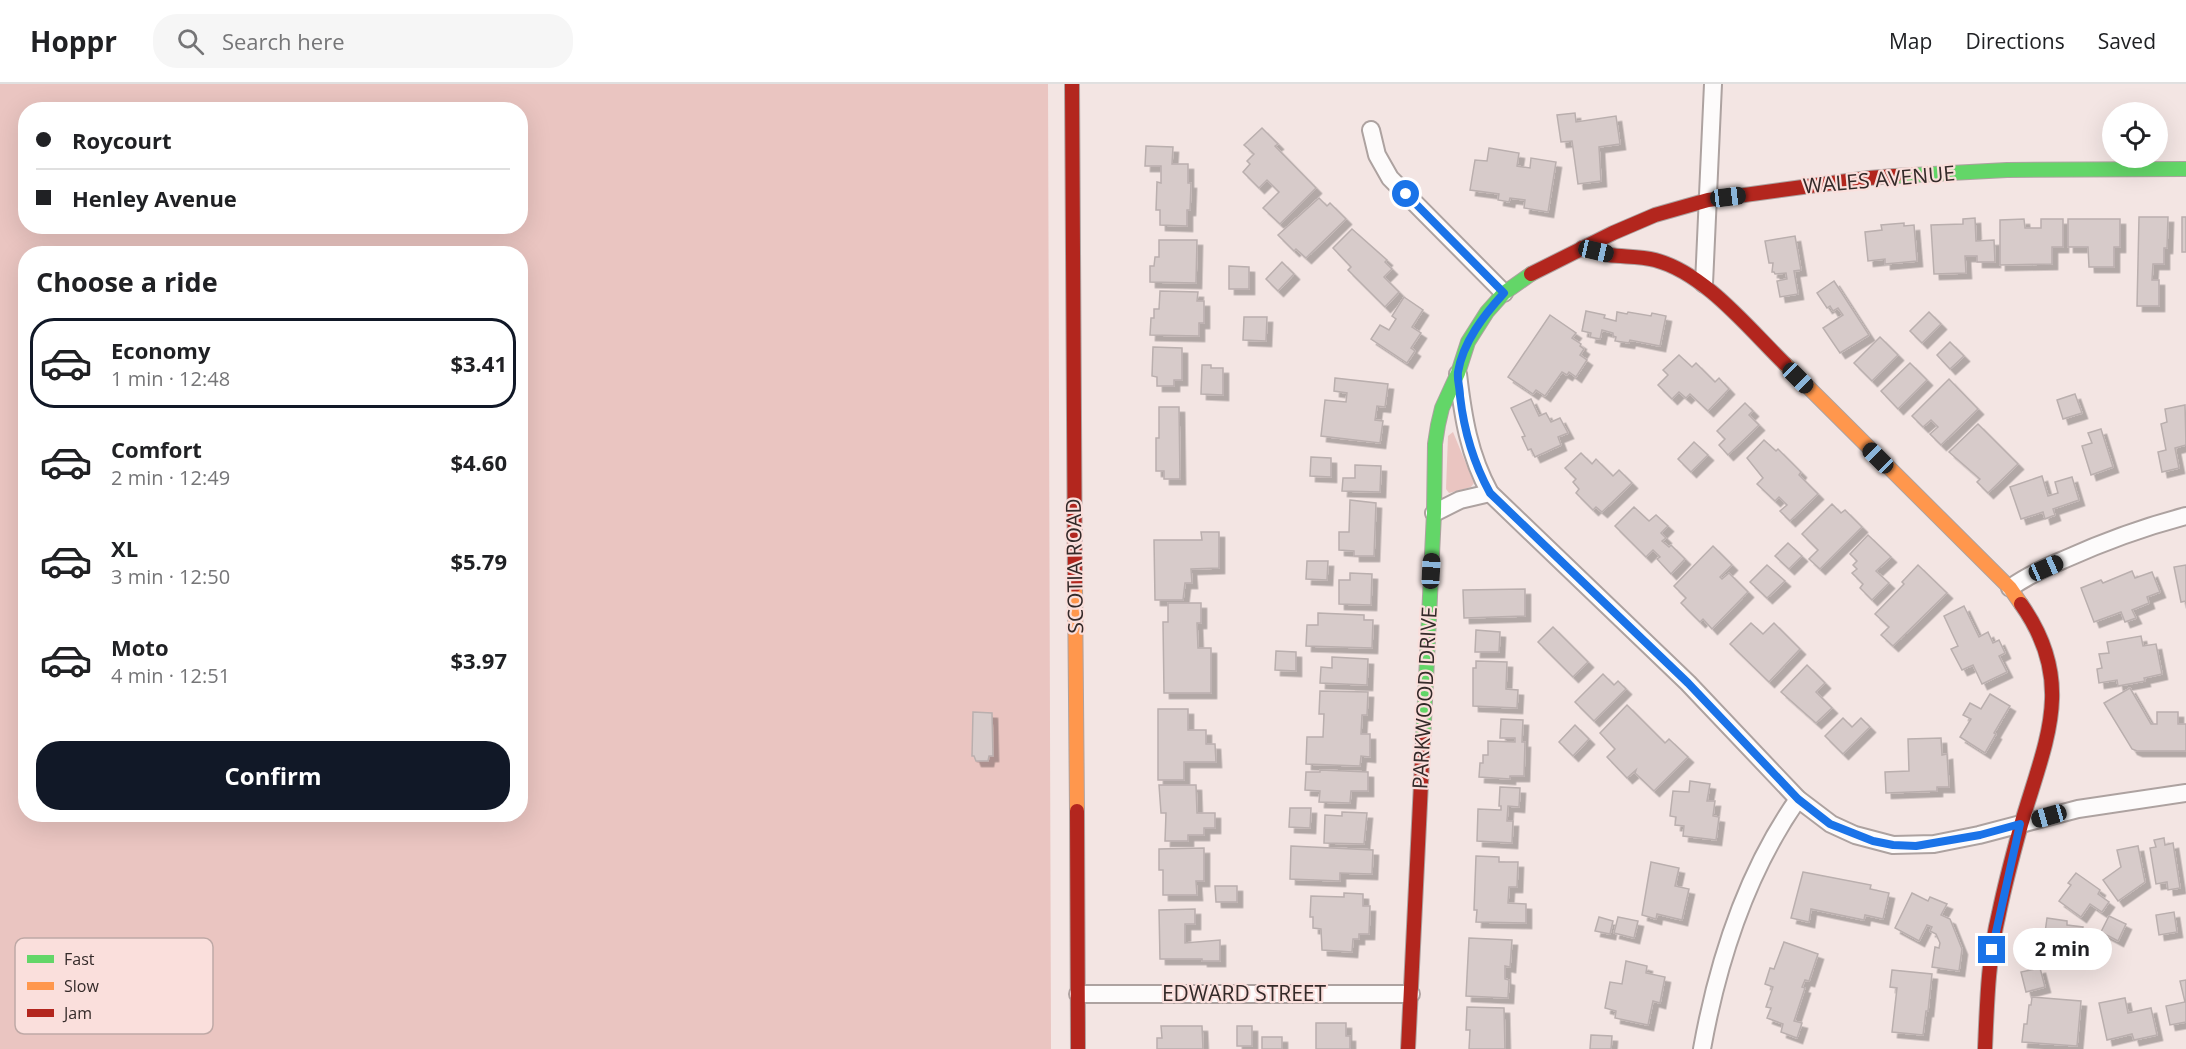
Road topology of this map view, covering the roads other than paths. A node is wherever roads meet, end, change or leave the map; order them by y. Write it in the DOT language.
graph roads {
  1 [pos="1072,84"];
  2 [pos="1713,84"];
  3 [pos="1371,130"];
  4 [pos="2186,170"];
  5 [pos="1708,200"];
  6 [pos="1582,248"];
  7 [pos="1704,284"];
  8 [pos="1504,293"];
  9 [pos="1458,374"];
  10 [pos="1490,493"];
  11 [pos="1434,513"];
  12 [pos="2186,516"];
  13 [pos="2010,588"];
  14 [pos="2186,793"];
  15 [pos="1798,799"];
  16 [pos="2020,824"];
  17 [pos="1078,994"];
  18 [pos="1411,994"];
  19 [pos="1078,1049"];
  20 [pos="1408,1049"];
  21 [pos="1702,1049"];
  22 [pos="1985,1049"];
  1 -- 17 [label="street, SCOTIA ROAD"];
  2 -- 5 [label="street"];
  3 -- 8 [label="street"];
  4 -- 5 [label="street, WALES AVENUE"];
  5 -- 6 [label="street, WALES AVENUE"];
  5 -- 7 [label="street"];
  6 -- 7 [label="street"];
  6 -- 8 [label="street, WALES AVENUE"];
  7 -- 13 [label="street"];
  8 -- 9 [label="street, PARKWOOD DRIVE"];
  9 -- 10 [label="street"];
  9 -- 11 [label="street, PARKWOOD DRIVE"];
  10 -- 11 [label="street"];
  10 -- 15 [label="street"];
  11 -- 18 [label="street, PARKWOOD DRIVE"];
  12 -- 13 [label="street"];
  13 -- 16 [label="street"];
  14 -- 16 [label="street"];
  15 -- 16 [label="street"];
  15 -- 21 [label="street"];
  16 -- 22 [label="street"];
  17 -- 18 [label="street, EDWARD STREET"];
  17 -- 19 [label="street, SCOTIA ROAD"];
  18 -- 20 [label="street, PARKWOOD DRIVE"];
}
